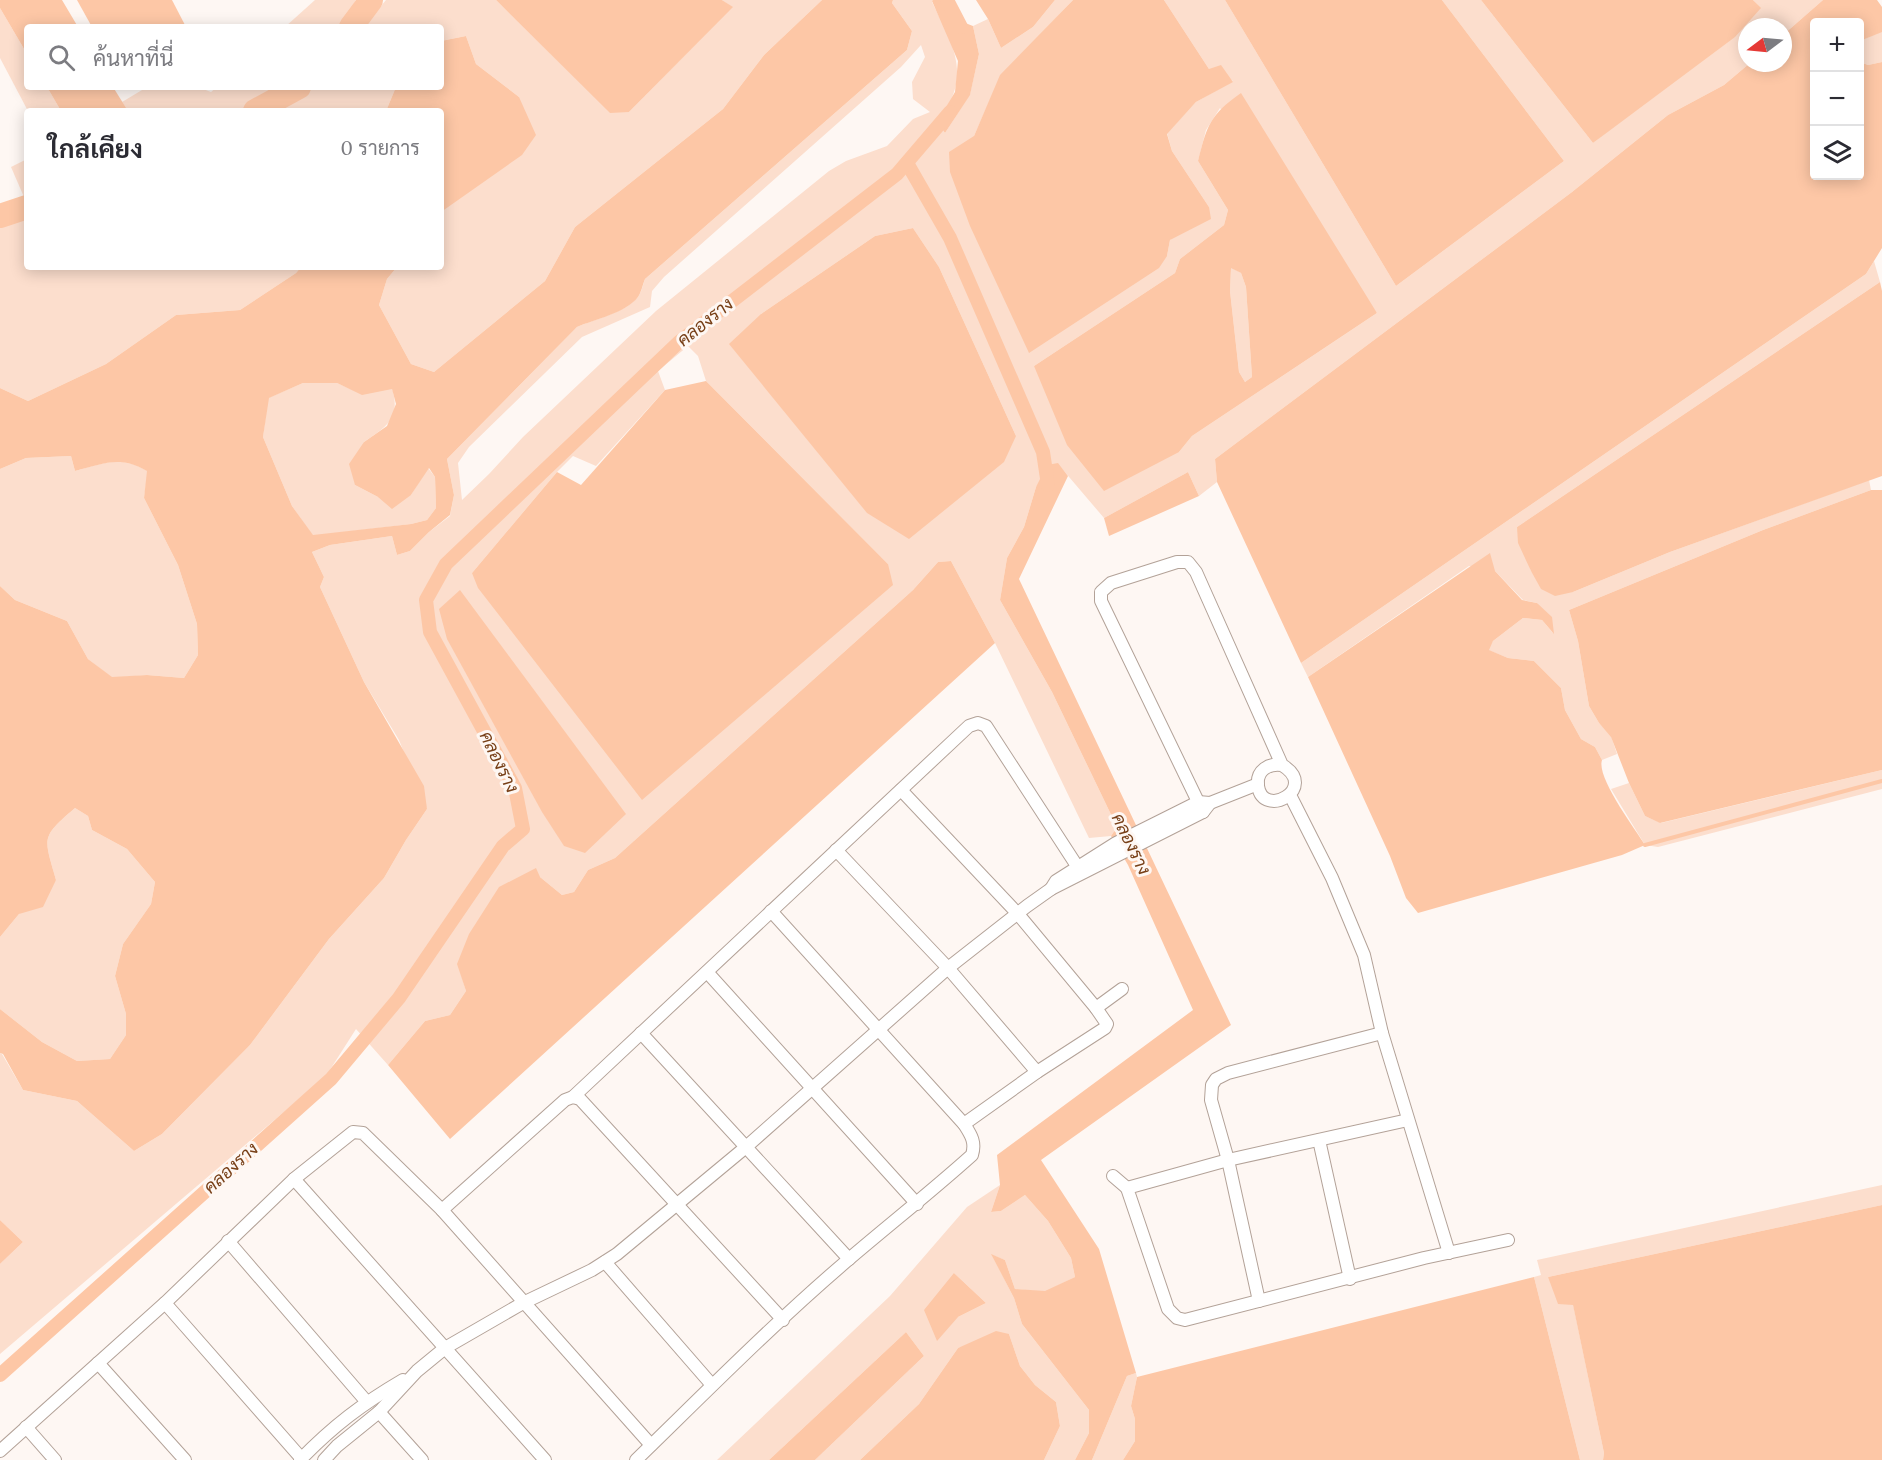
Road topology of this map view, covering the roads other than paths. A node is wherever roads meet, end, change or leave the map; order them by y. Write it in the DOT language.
graph roads {
  1 [pos="1282,765"];
  2 [pos="1258,784"];
  3 [pos="901,790"];
  4 [pos="1290,795"];
  5 [pos="1203,806"];
  6 [pos="1118,849"];
  7 [pos="836,850"];
  8 [pos="1077,866"];
  9 [pos="1051,889"];
  10 [pos="771,911"];
  11 [pos="1018,914"];
  12 [pos="948,968"];
  13 [pos="707,972"];
  14 [pos="1122,989"];
  15 [pos="1096,1008"];
  16 [pos="880,1028"];
  17 [pos="641,1033"];
  18 [pos="1382,1033"];
  19 [pos="1037,1072"];
  20 [pos="814,1087"];
  21 [pos="573,1097"];
  22 [pos="1408,1120"];
  23 [pos="964,1124"];
  24 [pos="1319,1140"];
  25 [pos="746,1147"];
  26 [pos="1228,1161"];
  27 [pos="1113,1176"];
  28 [pos="294,1179"];
  29 [pos="1127,1188"];
  30 [pos="677,1204"];
  31 [pos="917,1204"];
  32 [pos="442,1210"];
  33 [pos="1508,1240"];
  34 [pos="228,1241"];
  35 [pos="1449,1253"];
  36 [pos="849,1259"];
  37 [pos="605,1262"];
  38 [pos="1350,1279"];
  39 [pos="1259,1300"];
  40 [pos="165,1303"];
  41 [pos="524,1303"];
  42 [pos="783,1320"];
  43 [pos="445,1348"];
  44 [pos="98,1363"];
  45 [pos="417,1371"];
  46 [pos="712,1385"];
  47 [pos="366,1401"];
  48 [pos="379,1412"];
  49 [pos="26,1427"];
  50 [pos="651,1445"];
  51 [pos="0,1451"];
  52 [pos="301,1459"];
  53 [pos="56,1460"];
  54 [pos="185,1460"];
  55 [pos="324,1460"];
  56 [pos="422,1460"];
  57 [pos="545,1460"];
  58 [pos="636,1460"];
  1 -- 2 [label="street"];
  1 -- 4 [label="street"];
  1 -- 5 [label="street"];
  2 -- 4 [label="street"];
  2 -- 5 [label="street"];
  3 -- 7 [label="street"];
  3 -- 8 [label="street"];
  3 -- 11 [label="street"];
  4 -- 18 [label="street"];
  5 -- 6 [label="street"];
  6 -- 8 [label="street"];
  6 -- 9 [label="street"];
  7 -- 10 [label="street"];
  7 -- 12 [label="street"];
  8 -- 9 [label="street"];
  9 -- 11 [label="street"];
  10 -- 13 [label="street"];
  10 -- 16 [label="street"];
  11 -- 12 [label="street"];
  11 -- 15 [label="street"];
  12 -- 16 [label="street"];
  12 -- 19 [label="street"];
  13 -- 17 [label="street"];
  13 -- 20 [label="street"];
  14 -- 15 [label="street"];
  15 -- 19 [label="street"];
  16 -- 20 [label="street"];
  16 -- 23 [label="street"];
  17 -- 21 [label="street"];
  17 -- 25 [label="street"];
  18 -- 22 [label="street"];
  18 -- 26 [label="street"];
  19 -- 23 [label="street"];
  20 -- 25 [label="street"];
  20 -- 31 [label="street"];
  21 -- 30 [label="street"];
  21 -- 32 [label="street"];
  22 -- 24 [label="street"];
  22 -- 35 [label="street"];
  23 -- 31 [label="street"];
  24 -- 26 [label="street"];
  24 -- 38 [label="street"];
  25 -- 30 [label="street"];
  25 -- 36 [label="street"];
  26 -- 29 [label="street"];
  26 -- 39 [label="street"];
  27 -- 29 [label="street"];
  28 -- 32 [label="street"];
  28 -- 34 [label="street"];
  28 -- 43 [label="street"];
  29 -- 39 [label="street"];
  30 -- 37 [label="street"];
  30 -- 42 [label="street"];
  31 -- 36 [label="street"];
  32 -- 41 [label="street"];
  33 -- 35 [label="street"];
  34 -- 40 [label="street"];
  34 -- 47 [label="street"];
  35 -- 38 [label="street"];
  36 -- 42 [label="street"];
  37 -- 41 [label="street"];
  37 -- 46 [label="street"];
  38 -- 39 [label="street"];
  40 -- 44 [label="street"];
  40 -- 52 [label="street"];
  41 -- 43 [label="street"];
  41 -- 50 [label="street"];
  42 -- 46 [label="street"];
  43 -- 45 [label="street"];
  43 -- 57 [label="street"];
  44 -- 49 [label="street"];
  44 -- 54 [label="street"];
  45 -- 47 [label="street"];
  45 -- 48 [label="street"];
  46 -- 50 [label="street"];
  47 -- 52 [label="street"];
  48 -- 55 [label="street"];
  48 -- 56 [label="street"];
  49 -- 51 [label="street"];
  49 -- 53 [label="street"];
  50 -- 58 [label="street"];
}
